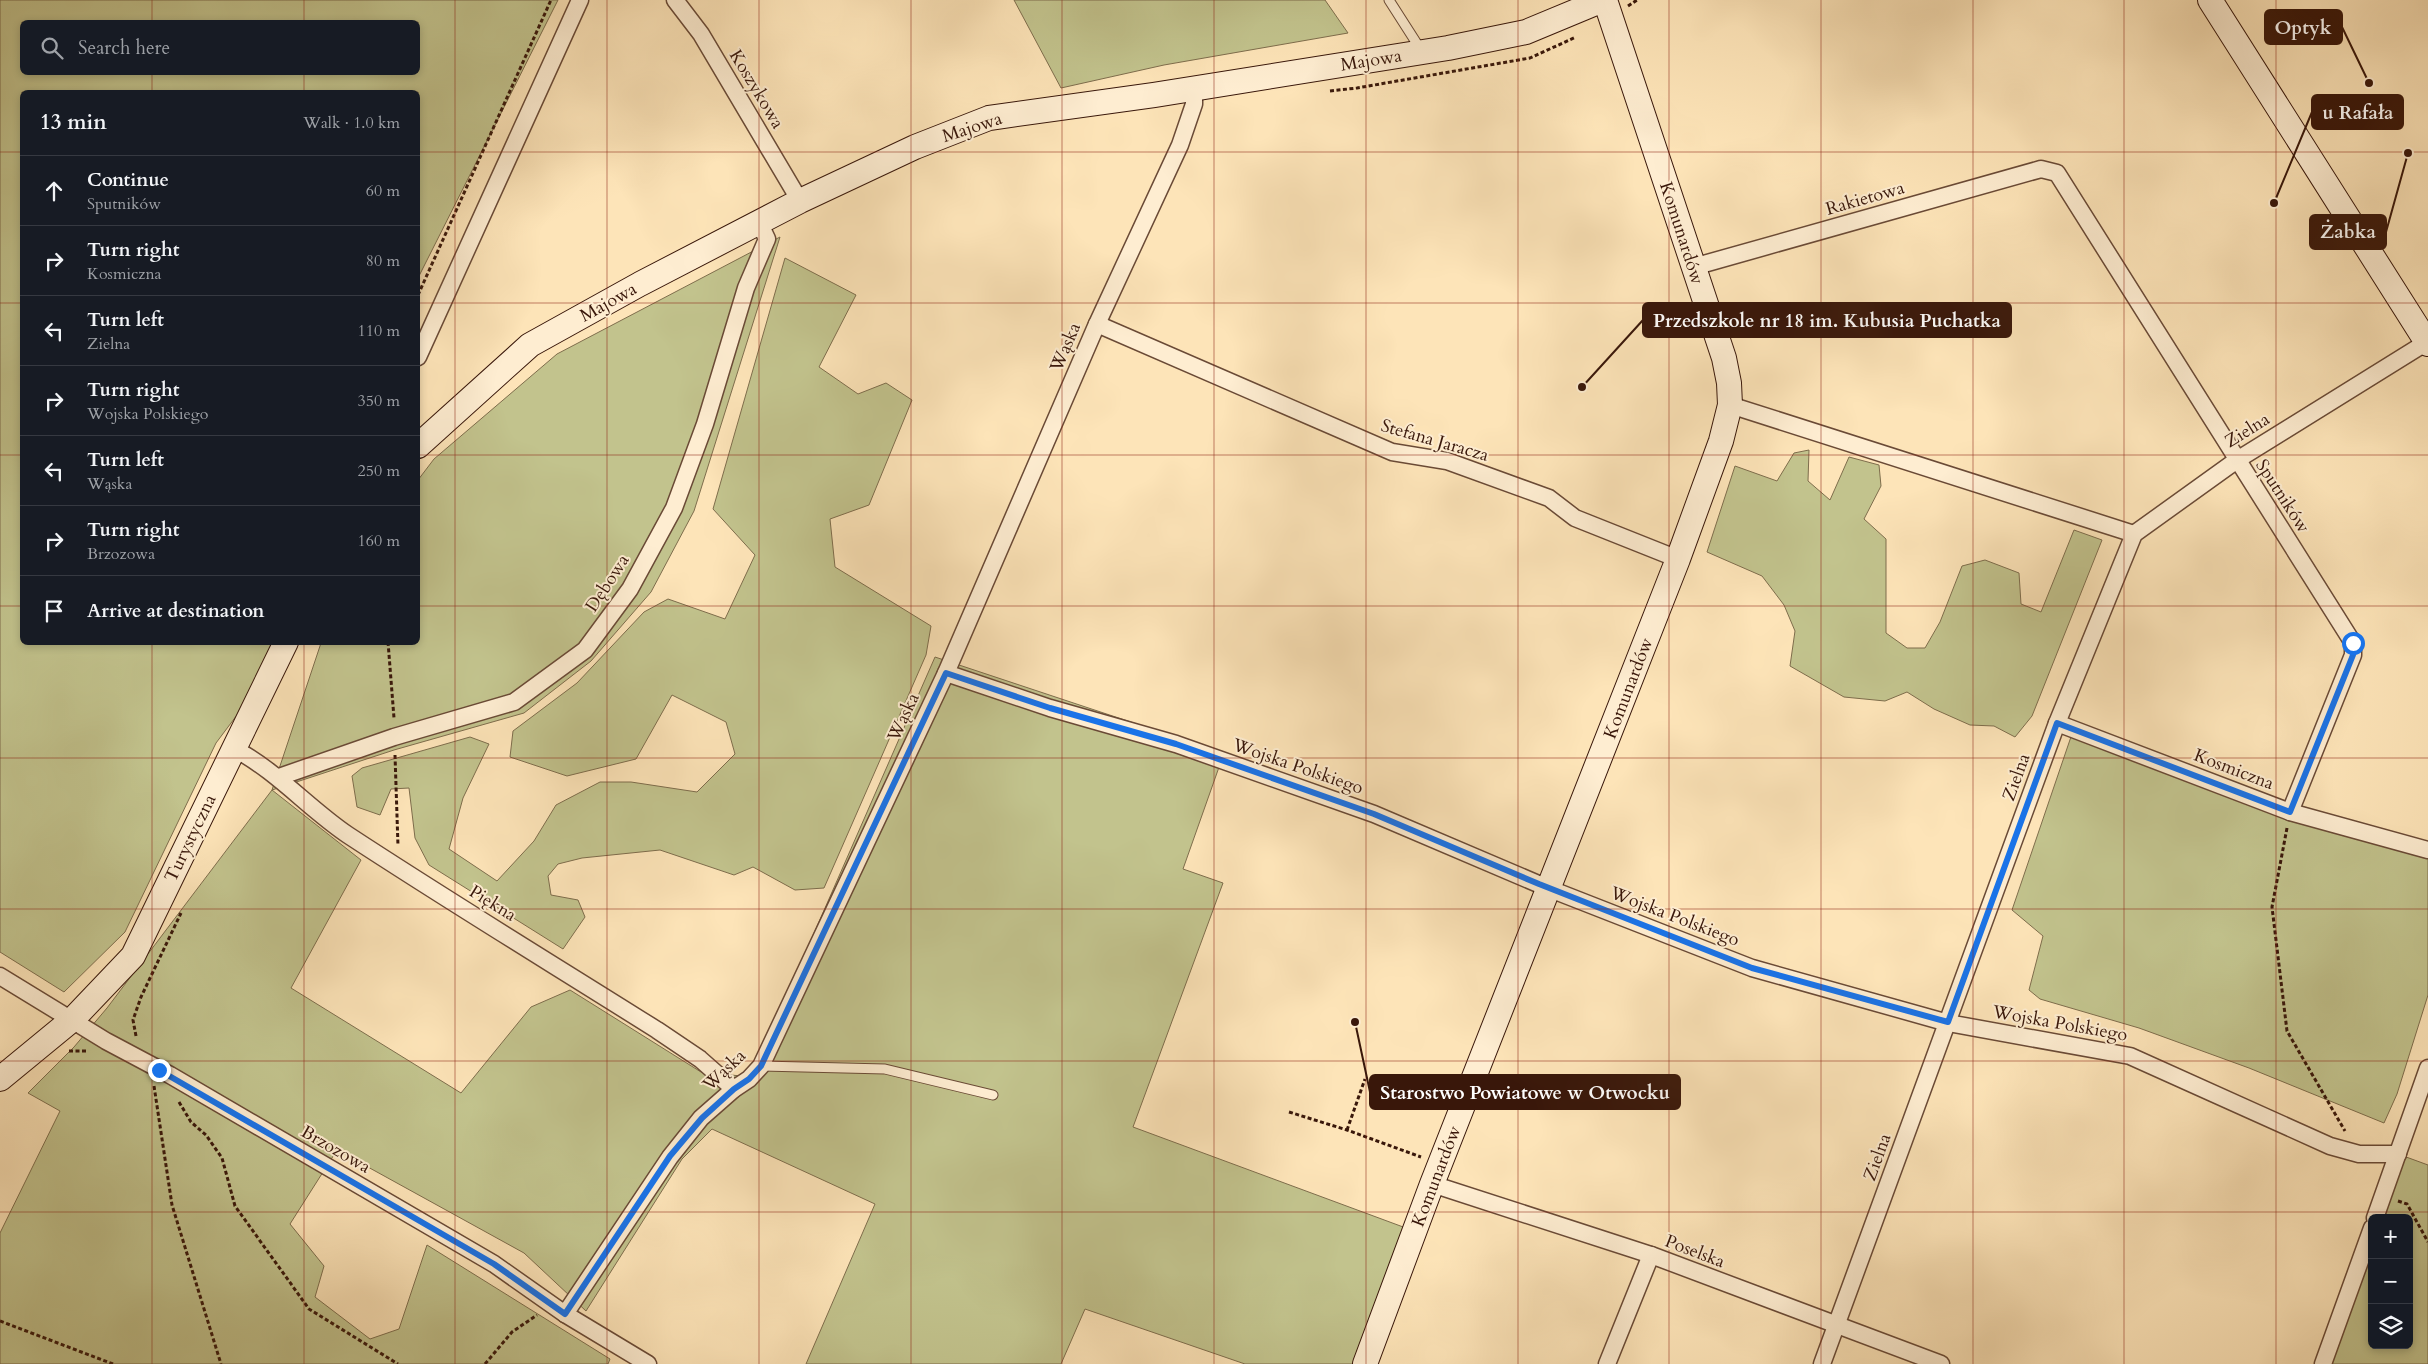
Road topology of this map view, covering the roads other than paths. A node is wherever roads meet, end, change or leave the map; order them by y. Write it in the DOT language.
graph roads {
  1 [pos="580,0"];
  2 [pos="675,0"];
  3 [pos="1389,0"];
  4 [pos="1604,0"];
  5 [pos="2210,0"];
  6 [pos="1423,52"];
  7 [pos="1194,89"];
  8 [pos="2049,169"];
  9 [pos="800,201"];
  10 [pos="759,222"];
  11 [pos="1693,267"];
  12 [pos="1097,324"];
  13 [pos="2427,343"];
  14 [pos="420,353"];
  15 [pos="1730,404"];
  16 [pos="420,444"];
  17 [pos="2236,460"];
  18 [pos="2134,534"];
  19 [pos="1678,559"];
  20 [pos="284,645"];
  21 [pos="946,673"];
  22 [pos="2057,723"];
  23 [pos="233,748"];
  24 [pos="279,777"];
  25 [pos="2290,812"];
  26 [pos="2428,850"];
  27 [pos="1550,889"];
  28 [pos="0,976"];
  29 [pos="73,1019"];
  30 [pos="1948,1022"];
  31 [pos="761,1066"];
  32 [pos="2428,1068"];
  33 [pos="0,1080"];
  34 [pos="734,1089"];
  35 [pos="993,1095"];
  36 [pos="2398,1154"];
  37 [pos="1436,1174"];
  38 [pos="2376,1214"];
  39 [pos="2368,1239"];
  40 [pos="1651,1255"];
  41 [pos="559,1310"];
  42 [pos="1836,1325"];
  43 [pos="648,1364"];
  44 [pos="1365,1364"];
  45 [pos="1607,1364"];
  46 [pos="1822,1364"];
  47 [pos="1941,1364"];
  48 [pos="2323,1364"];
  1 -- 14 [label="street"];
  2 -- 9 [label="street, Koszykowa"];
  3 -- 6 [label="lane"];
  4 -- 6 [label="street, Majowa"];
  4 -- 11 [label="street, Komunardów"];
  5 -- 13 [label="street"];
  6 -- 7 [label="street, Majowa"];
  7 -- 9 [label="street, Majowa"];
  7 -- 12 [label="street, Wąska"];
  8 -- 11 [label="street, Rakietowa"];
  8 -- 17 [label="street, Sputników"];
  9 -- 10 [label="street, Majowa"];
  10 -- 16 [label="street, Majowa"];
  10 -- 24 [label="street, Dębowa"];
  11 -- 15 [label="street, Komunardów"];
  12 -- 19 [label="street, Stefana Jaracza"];
  12 -- 21 [label="street, Wąska"];
  13 -- 17 [label="street, Zielna"];
  15 -- 18 [label="street"];
  15 -- 19 [label="street, Komunardów"];
  17 -- 18 [label="street, Zielna"];
  17 -- 25 [label="street, Sputników"];
  18 -- 22 [label="street, Zielna"];
  19 -- 27 [label="street, Komunardów"];
  20 -- 23 [label="street, Turystyczna"];
  21 -- 27 [label="street, Wojska Polskiego"];
  21 -- 31 [label="street, Wąska"];
  22 -- 25 [label="street, Kosmiczna"];
  22 -- 30 [label="street, Zielna"];
  23 -- 24 [label="street, Piękna"];
  23 -- 29 [label="street, Turystyczna"];
  24 -- 34 [label="street, Piękna"];
  25 -- 26 [label="street, Kosmiczna"];
  27 -- 30 [label="street, Wojska Polskiego"];
  27 -- 37 [label="street, Komunardów"];
  28 -- 29 [label="street, Brzozowa"];
  29 -- 33 [label="street, Turystyczna"];
  29 -- 41 [label="street, Brzozowa"];
  30 -- 36 [label="street, Wojska Polskiego"];
  30 -- 42 [label="street, Zielna"];
  31 -- 34 [label="street, Wąska"];
  31 -- 35 [label="lane"];
  32 -- 36 [label="street"];
  34 -- 41 [label="street, Wąska"];
  36 -- 38 [label="street"];
  37 -- 40 [label="street, Poselska"];
  37 -- 44 [label="street, Komunardów"];
  39 -- 48 [label="street"];
  40 -- 42 [label="street, Poselska"];
  40 -- 45 [label="street"];
  41 -- 43 [label="street, Brzozowa"];
  42 -- 46 [label="street, Zielna"];
  42 -- 47 [label="street, Poselska"];
}
